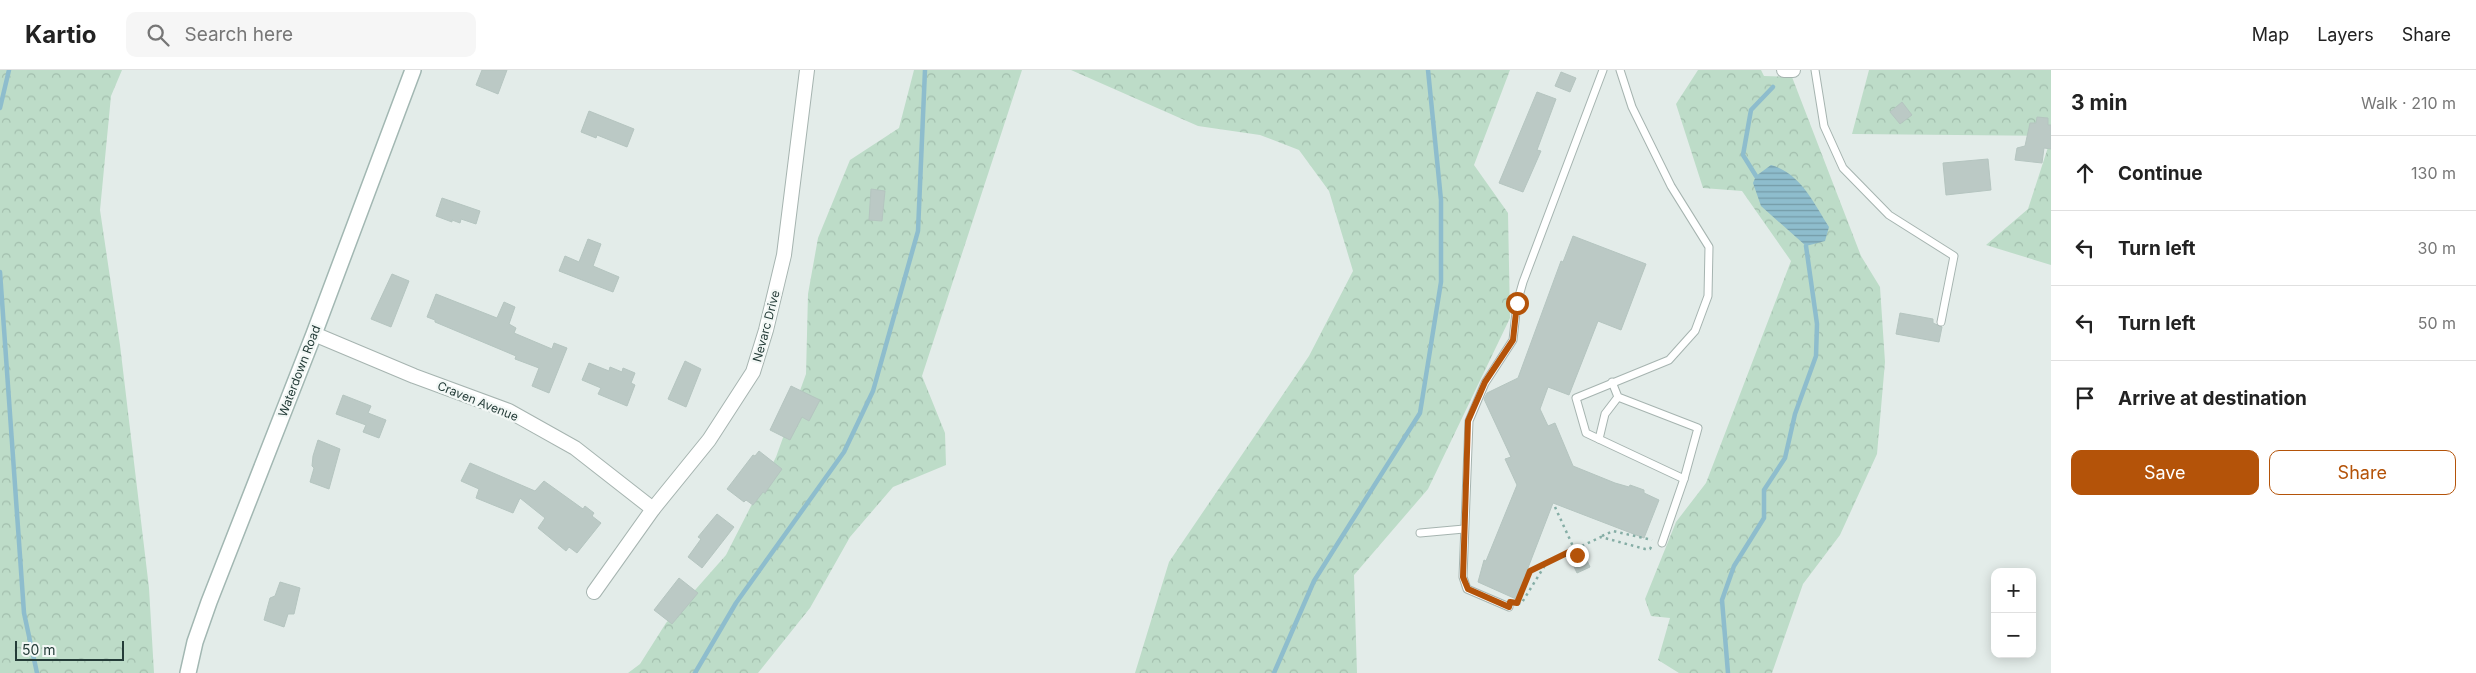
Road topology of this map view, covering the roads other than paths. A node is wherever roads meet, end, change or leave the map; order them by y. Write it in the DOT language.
graph roads {
  1 [pos="413,70"];
  2 [pos="807,70"];
  3 [pos="1603,70"];
  4 [pos="1620,70"];
  5 [pos="1784,70"];
  6 [pos="1793,70"];
  7 [pos="1815,70"];
  8 [pos="1941,322"];
  9 [pos="314,334"];
  10 [pos="1612,382"];
  11 [pos="1618,397"];
  12 [pos="1599,439"];
  13 [pos="1684,479"];
  14 [pos="653,509"];
  15 [pos="1464,529"];
  16 [pos="1420,532"];
  17 [pos="1662,543"];
  18 [pos="594,592"];
  19 [pos="1509,607"];
  20 [pos="188,673"];
  1 -- 9 [label="main road, Waterdown Road"];
  2 -- 14 [label="street, Nevarc Drive"];
  3 -- 15 [label="lane"];
  4 -- 10 [label="lane"];
  5 -- 6 [label="street"];
  7 -- 8 [label="lane"];
  9 -- 14 [label="street, Craven Avenue"];
  9 -- 20 [label="main road, Waterdown Road"];
  10 -- 11 [label="lane"];
  10 -- 12 [label="lane"];
  11 -- 12 [label="lane"];
  11 -- 13 [label="lane"];
  12 -- 13 [label="lane"];
  13 -- 17 [label="lane"];
  14 -- 18 [label="street, Nevarc Drive"];
  15 -- 16 [label="lane"];
  15 -- 19 [label="lane"];
}
